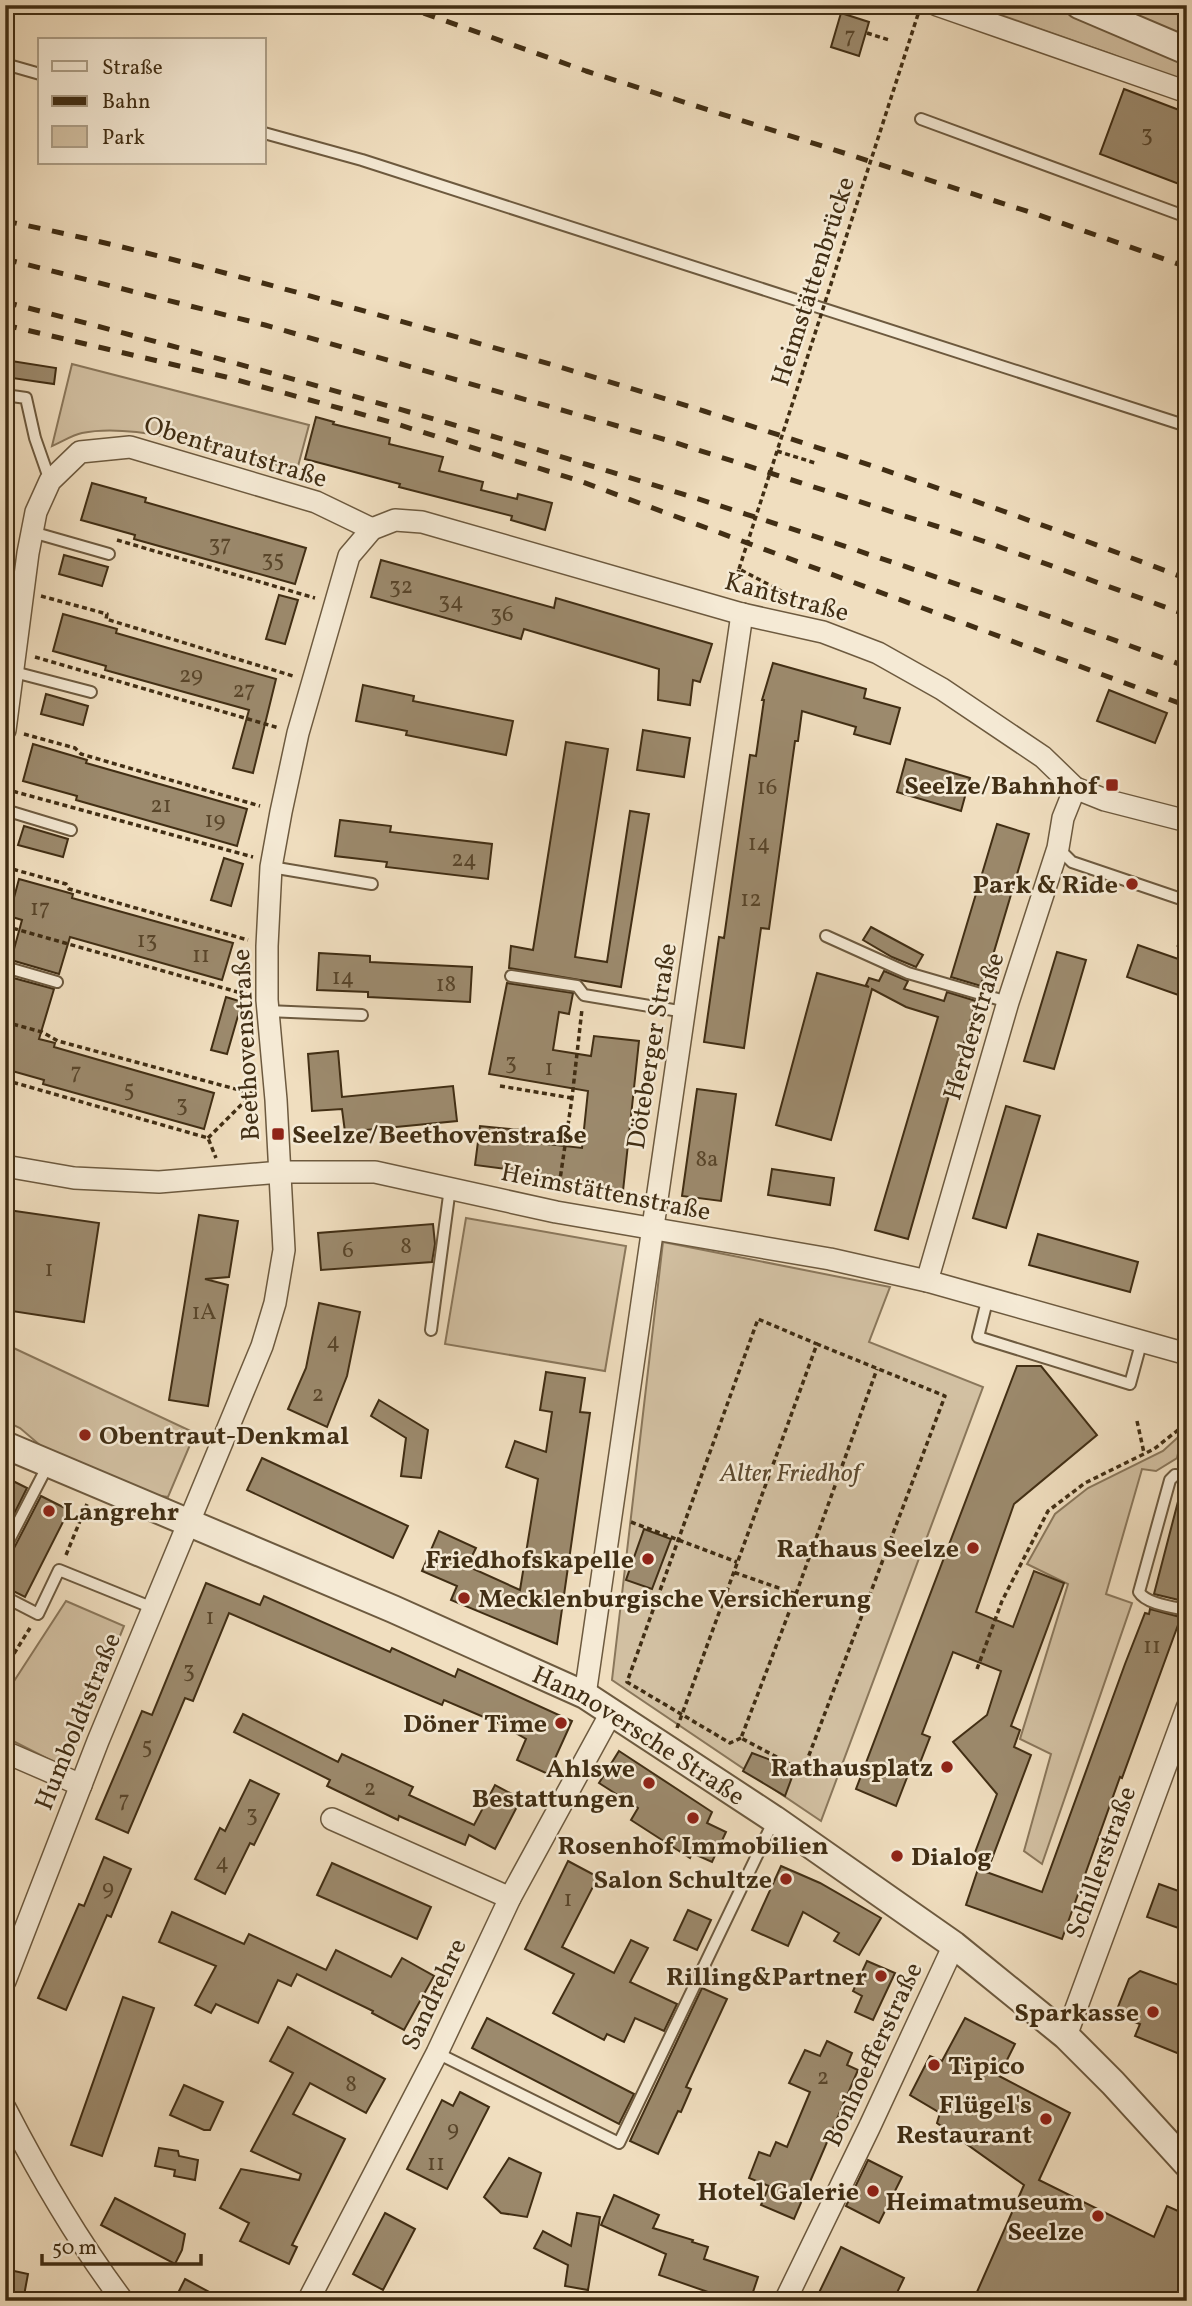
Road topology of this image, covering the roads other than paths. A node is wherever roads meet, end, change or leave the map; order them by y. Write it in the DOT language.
graph roads {
  1 [pos="937,5"];
  2 [pos="1079,5"];
  3 [pos="1187,51"];
  4 [pos="5,64"];
  5 [pos="38,73"];
  6 [pos="1187,92"];
  7 [pos="920,119"];
  8 [pos="266,134"];
  9 [pos="1187,217"];
  10 [pos="5,395"];
  11 [pos="1187,426"];
  12 [pos="50,481"];
  13 [pos="372,529"];
  14 [pos="32,532"];
  15 [pos="108,554"];
  16 [pos="742,614"];
  17 [pos="15,662"];
  18 [pos="91,692"];
  19 [pos="5,729"];
  20 [pos="1075,788"];
  21 [pos="5,810"];
  22 [pos="1187,821"];
  23 [pos="71,830"];
  24 [pos="1058,848"];
  25 [pos="271,864"];
  26 [pos="372,884"];
  27 [pos="1187,901"];
  28 [pos="826,936"];
  29 [pos="5,967"];
  30 [pos="511,976"];
  31 [pos="57,982"];
  32 [pos="1008,1002"];
  33 [pos="267,1006"];
  34 [pos="685,1012"];
  35 [pos="362,1015"];
  36 [pos="5,1166"];
  37 [pos="281,1172"];
  38 [pos="450,1188"];
  39 [pos="652,1230"];
  40 [pos="927,1281"];
  41 [pos="988,1297"];
  42 [pos="431,1330"];
  43 [pos="1142,1340"];
  44 [pos="1187,1354"];
  45 [pos="5,1445"];
  46 [pos="48,1465"];
  47 [pos="1187,1477"];
  48 [pos="190,1523"];
  49 [pos="5,1548"];
  50 [pos="5,1597"];
  51 [pos="153,1608"];
  52 [pos="1187,1610"];
  53 [pos="585,1695"];
  54 [pos="1187,1708"];
  55 [pos="611,1713"];
  56 [pos="5,1752"];
  57 [pos="80,1785"];
  58 [pos="332,1819"];
  59 [pos="774,1819"];
  60 [pos="510,1898"];
  61 [pos="954,1945"];
  62 [pos="5,1981"];
  63 [pos="1066,2036"];
  64 [pos="437,2053"];
  65 [pos="5,2108"];
  66 [pos="1187,2164"];
  67 [pos="123,2301"];
  68 [pos="308,2301"];
  69 [pos="785,2301"];
  1 -- 6 [label="street"];
  2 -- 3 [label="street"];
  4 -- 5 [label="lane"];
  7 -- 9 [label="lane"];
  8 -- 11 [label="lane"];
  10 -- 12 [label="lane"];
  12 -- 13 [label="street, Obentrautstraße"];
  12 -- 14 [label="street, Obentrautstraße"];
  13 -- 16 [label="street, Kantstraße"];
  13 -- 25 [label="street, Beethovenstraße"];
  14 -- 15 [label="lane"];
  14 -- 17 [label="street, Obentrautstraße"];
  16 -- 20 [label="street, Kantstraße"];
  16 -- 34 [label="street, Döteberger Straße"];
  17 -- 18 [label="lane"];
  17 -- 19 [label="street, Obentrautstraße"];
  20 -- 22 [label="street, Kantstraße"];
  20 -- 24 [label="street, Herderstraße"];
  21 -- 23 [label="lane"];
  24 -- 27 [label="lane"];
  24 -- 32 [label="street, Herderstraße"];
  25 -- 26 [label="lane"];
  25 -- 33 [label="street, Beethovenstraße"];
  28 -- 32 [label="lane"];
  29 -- 31 [label="lane"];
  30 -- 34 [label="lane"];
  32 -- 40 [label="street, Herderstraße"];
  33 -- 35 [label="lane"];
  33 -- 37 [label="street, Beethovenstraße"];
  34 -- 39 [label="street, Döteberger Straße"];
  36 -- 37 [label="street, Heimstättenstraße"];
  37 -- 38 [label="street, Heimstättenstraße"];
  37 -- 48 [label="street, Beethovenstraße"];
  38 -- 39 [label="street, Heimstättenstraße"];
  38 -- 42 [label="lane"];
  39 -- 40 [label="street, Heimstättenstraße"];
  39 -- 53 [label="street, Döteberger Straße"];
  40 -- 41 [label="street, Heimstättenstraße"];
  41 -- 43 [label="street, Heimstättenstraße"];
  41 -- 43 [label="lane"];
  43 -- 44 [label="street, Heimstättenstraße"];
  45 -- 46 [label="street, Hannoversche Straße"];
  46 -- 48 [label="street, Hannoversche Straße"];
  46 -- 49 [label="lane"];
  47 -- 52 [label="lane"];
  48 -- 51 [label="street, Humboldtstraße"];
  48 -- 53 [label="street, Hannoversche Straße"];
  50 -- 51 [label="lane"];
  51 -- 57 [label="street, Humboldtstraße"];
  53 -- 55 [label="street, Hannoversche Straße"];
  54 -- 63 [label="street, Schillerstraße"];
  55 -- 59 [label="street, Hannoversche Straße"];
  55 -- 60 [label="street, Sandrehre"];
  56 -- 57 [label="street"];
  57 -- 62 [label="street, Humboldtstraße"];
  58 -- 60 [label="street"];
  59 -- 61 [label="street, Hannoversche Straße"];
  59 -- 64 [label="lane"];
  60 -- 64 [label="street, Sandrehre"];
  61 -- 63 [label="street, Hannoversche Straße"];
  61 -- 69 [label="street, Bonhoefferstraße"];
  63 -- 66 [label="street, Hannoversche Straße"];
  64 -- 68 [label="street, Sandrehre"];
  65 -- 67 [label="street"];
}
